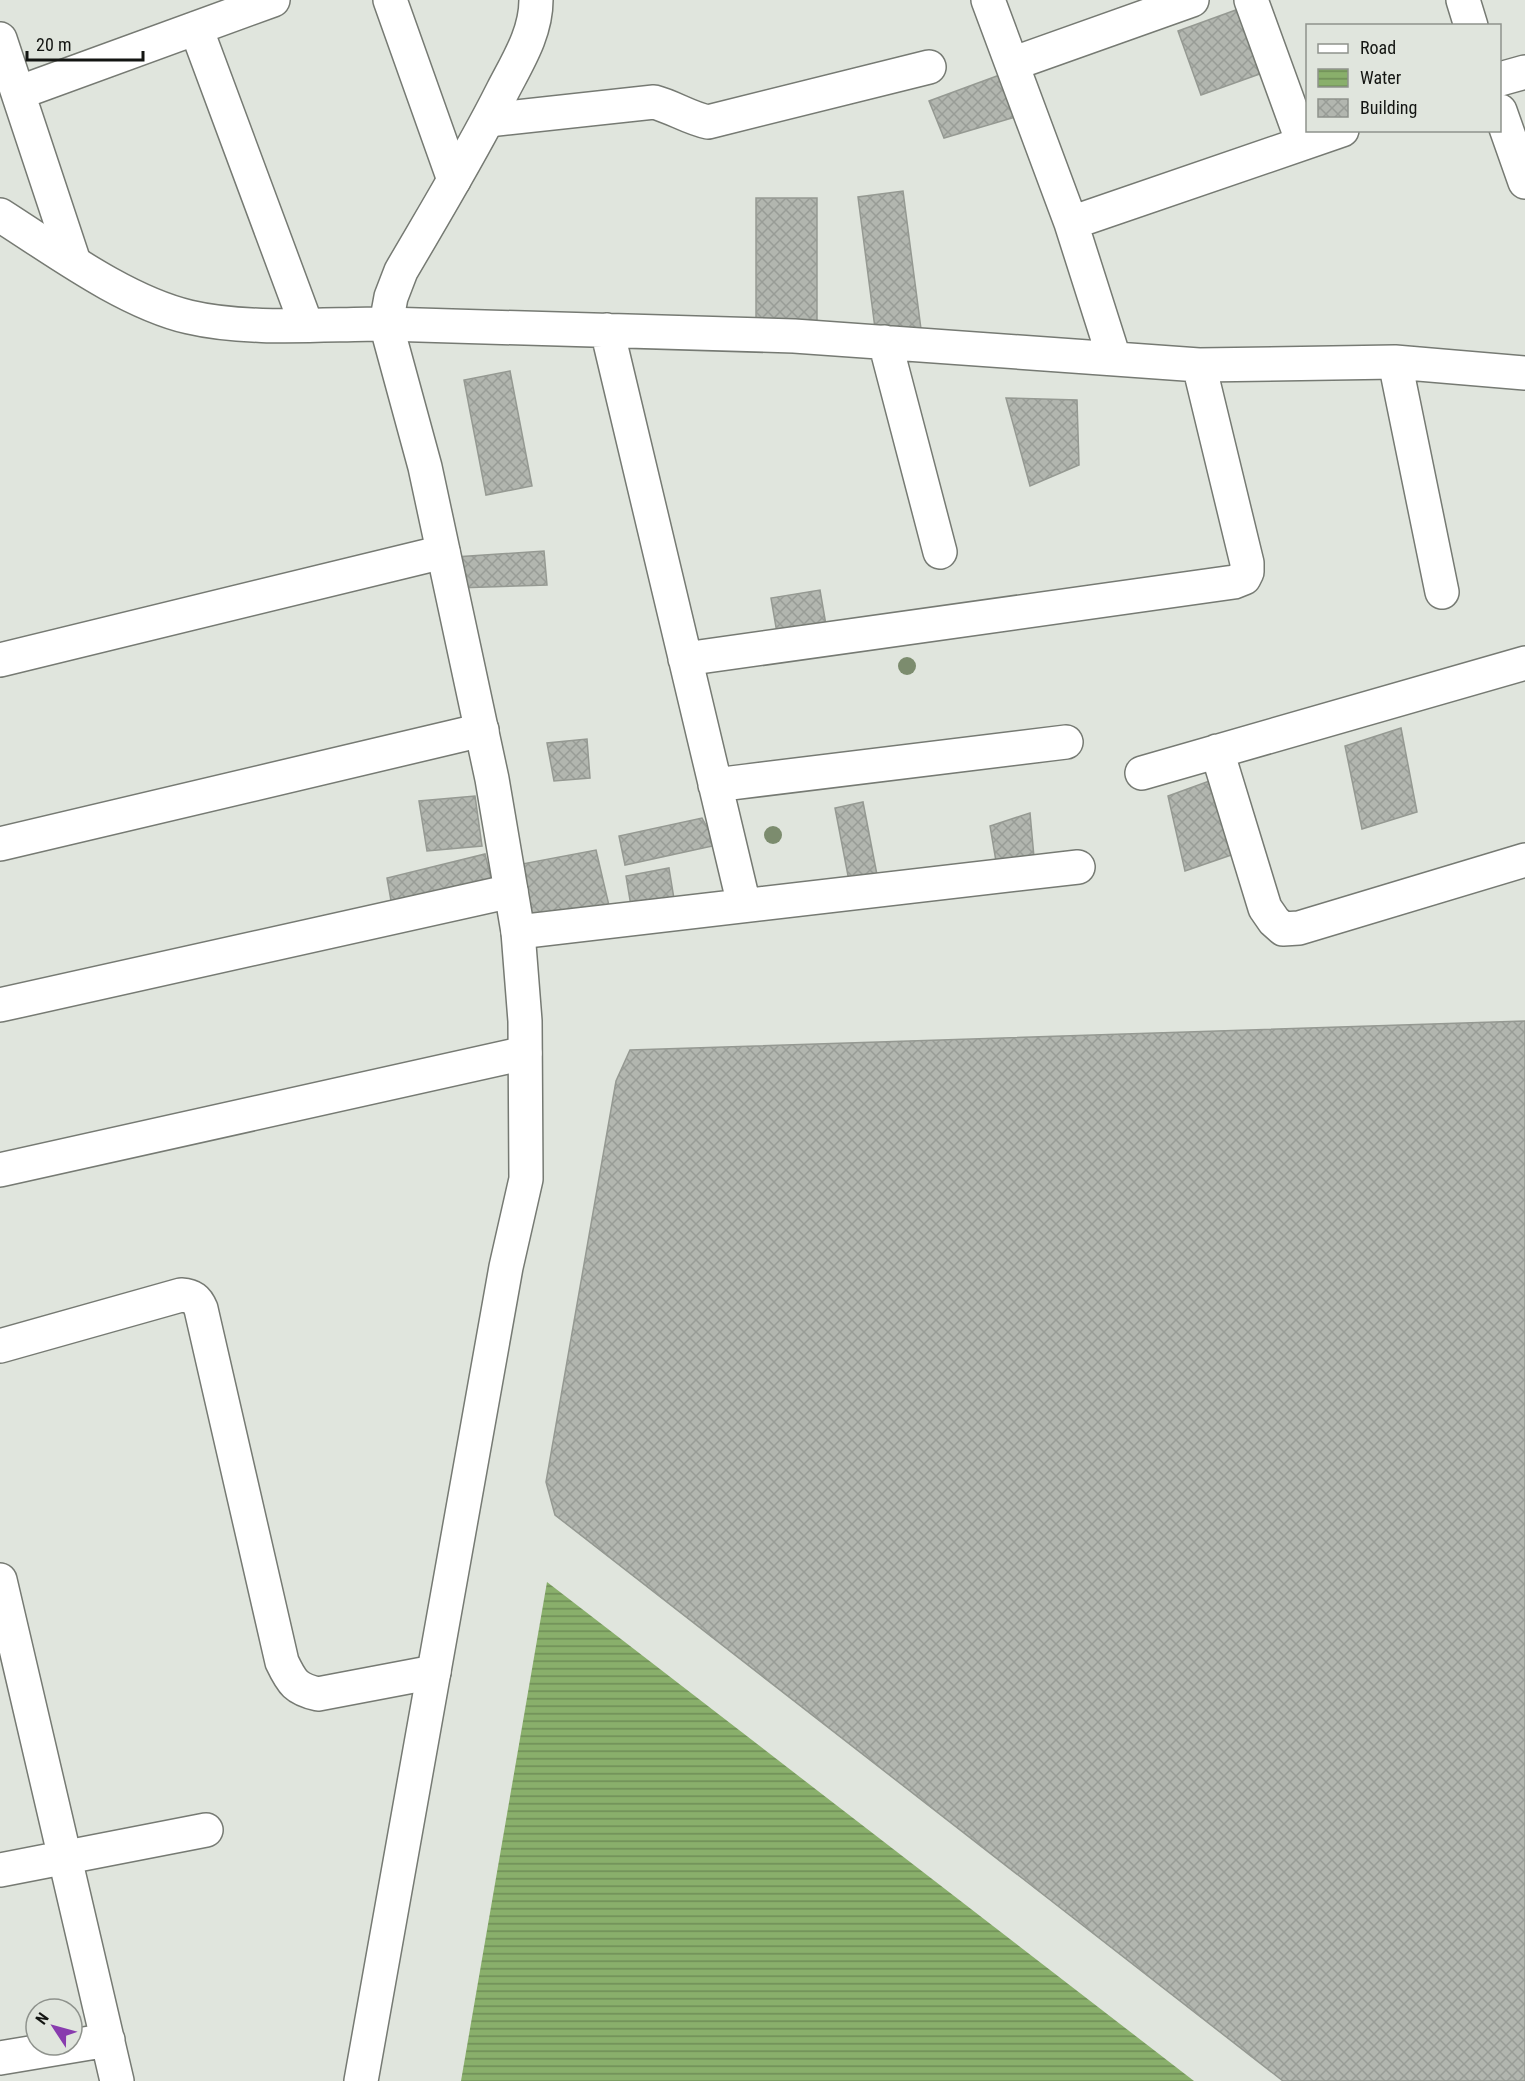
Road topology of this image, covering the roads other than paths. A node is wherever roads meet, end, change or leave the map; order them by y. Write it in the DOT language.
graph roads {
  1 [pos="273,0"];
  2 [pos="390,0"];
  3 [pos="536,0"];
  4 [pos="988,0"];
  5 [pos="1191,0"];
  6 [pos="1251,0"];
  7 [pos="1463,0"];
  8 [pos="1470,24"];
  9 [pos="196,28"];
  10 [pos="0,39"];
  11 [pos="1012,64"];
  12 [pos="929,68"];
  13 [pos="1525,72"];
  14 [pos="1501,79"];
  15 [pos="18,93"];
  16 [pos="1501,114"];
  17 [pos="488,120"];
  18 [pos="1336,132"];
  19 [pos="1303,143"];
  20 [pos="454,180"];
  21 [pos="1525,182"];
  22 [pos="0,215"];
  23 [pos="1071,223"];
  24 [pos="74,262"];
  25 [pos="306,324"];
  26 [pos="386,324"];
  27 [pos="607,330"];
  28 [pos="885,342"];
  29 [pos="1114,358"];
  30 [pos="1395,362"];
  31 [pos="1199,365"];
  32 [pos="1525,373"];
  33 [pos="443,552"];
  34 [pos="940,552"];
  35 [pos="1442,592"];
  36 [pos="686,659"];
  37 [pos="0,660"];
  38 [pos="1525,663"];
  39 [pos="482,730"];
  40 [pos="1066,742"];
  41 [pos="1217,751"];
  42 [pos="1142,773"];
  43 [pos="715,785"];
  44 [pos="0,844"];
  45 [pos="1525,860"];
  46 [pos="1078,867"];
  47 [pos="511,891"];
  48 [pos="744,905"];
  49 [pos="518,932"];
  50 [pos="0,1005"];
  51 [pos="525,1053"];
  52 [pos="0,1170"];
  53 [pos="0,1346"];
  54 [pos="0,1580"];
  55 [pos="434,1672"];
  56 [pos="12,1685"];
  57 [pos="206,1830"];
  58 [pos="65,1856"];
  59 [pos="0,1870"];
  60 [pos="108,2040"];
  61 [pos="0,2058"];
  62 [pos="117,2081"];
  63 [pos="361,2081"];
  1 -- 9 [label="street"];
  2 -- 20 [label="street"];
  3 -- 17 [label="street"];
  4 -- 11 [label="street"];
  5 -- 11 [label="street"];
  6 -- 19 [label="street"];
  7 -- 8 [label="street"];
  9 -- 15 [label="street"];
  9 -- 25 [label="street"];
  10 -- 15 [label="street"];
  11 -- 23 [label="street"];
  12 -- 17 [label="street"];
  13 -- 14 [label="street"];
  15 -- 24 [label="street"];
  16 -- 21 [label="street"];
  17 -- 20 [label="street"];
  18 -- 19 [label="street"];
  19 -- 23 [label="street"];
  20 -- 26 [label="street"];
  22 -- 24 [label="street"];
  23 -- 29 [label="street"];
  24 -- 25 [label="street"];
  25 -- 26 [label="street"];
  26 -- 27 [label="street"];
  26 -- 33 [label="street"];
  27 -- 28 [label="street"];
  27 -- 36 [label="street"];
  28 -- 29 [label="street"];
  28 -- 34 [label="street"];
  29 -- 31 [label="street"];
  30 -- 31 [label="street"];
  30 -- 32 [label="street"];
  30 -- 35 [label="street"];
  31 -- 36 [label="street"];
  33 -- 37 [label="street"];
  33 -- 39 [label="street"];
  36 -- 43 [label="street"];
  38 -- 41 [label="street"];
  39 -- 44 [label="street"];
  39 -- 47 [label="street"];
  40 -- 43 [label="street"];
  41 -- 42 [label="street"];
  41 -- 45 [label="street"];
  43 -- 48 [label="street"];
  46 -- 48 [label="street"];
  47 -- 49 [label="street"];
  47 -- 50 [label="street"];
  48 -- 49 [label="street"];
  49 -- 51 [label="street"];
  51 -- 52 [label="street"];
  51 -- 55 [label="street"];
  53 -- 55 [label="street"];
  54 -- 56 [label="street"];
  55 -- 63 [label="street"];
  56 -- 58 [label="street"];
  57 -- 58 [label="street"];
  58 -- 59 [label="street"];
  58 -- 60 [label="street"];
  60 -- 61 [label="street"];
  60 -- 62 [label="street"];
}
